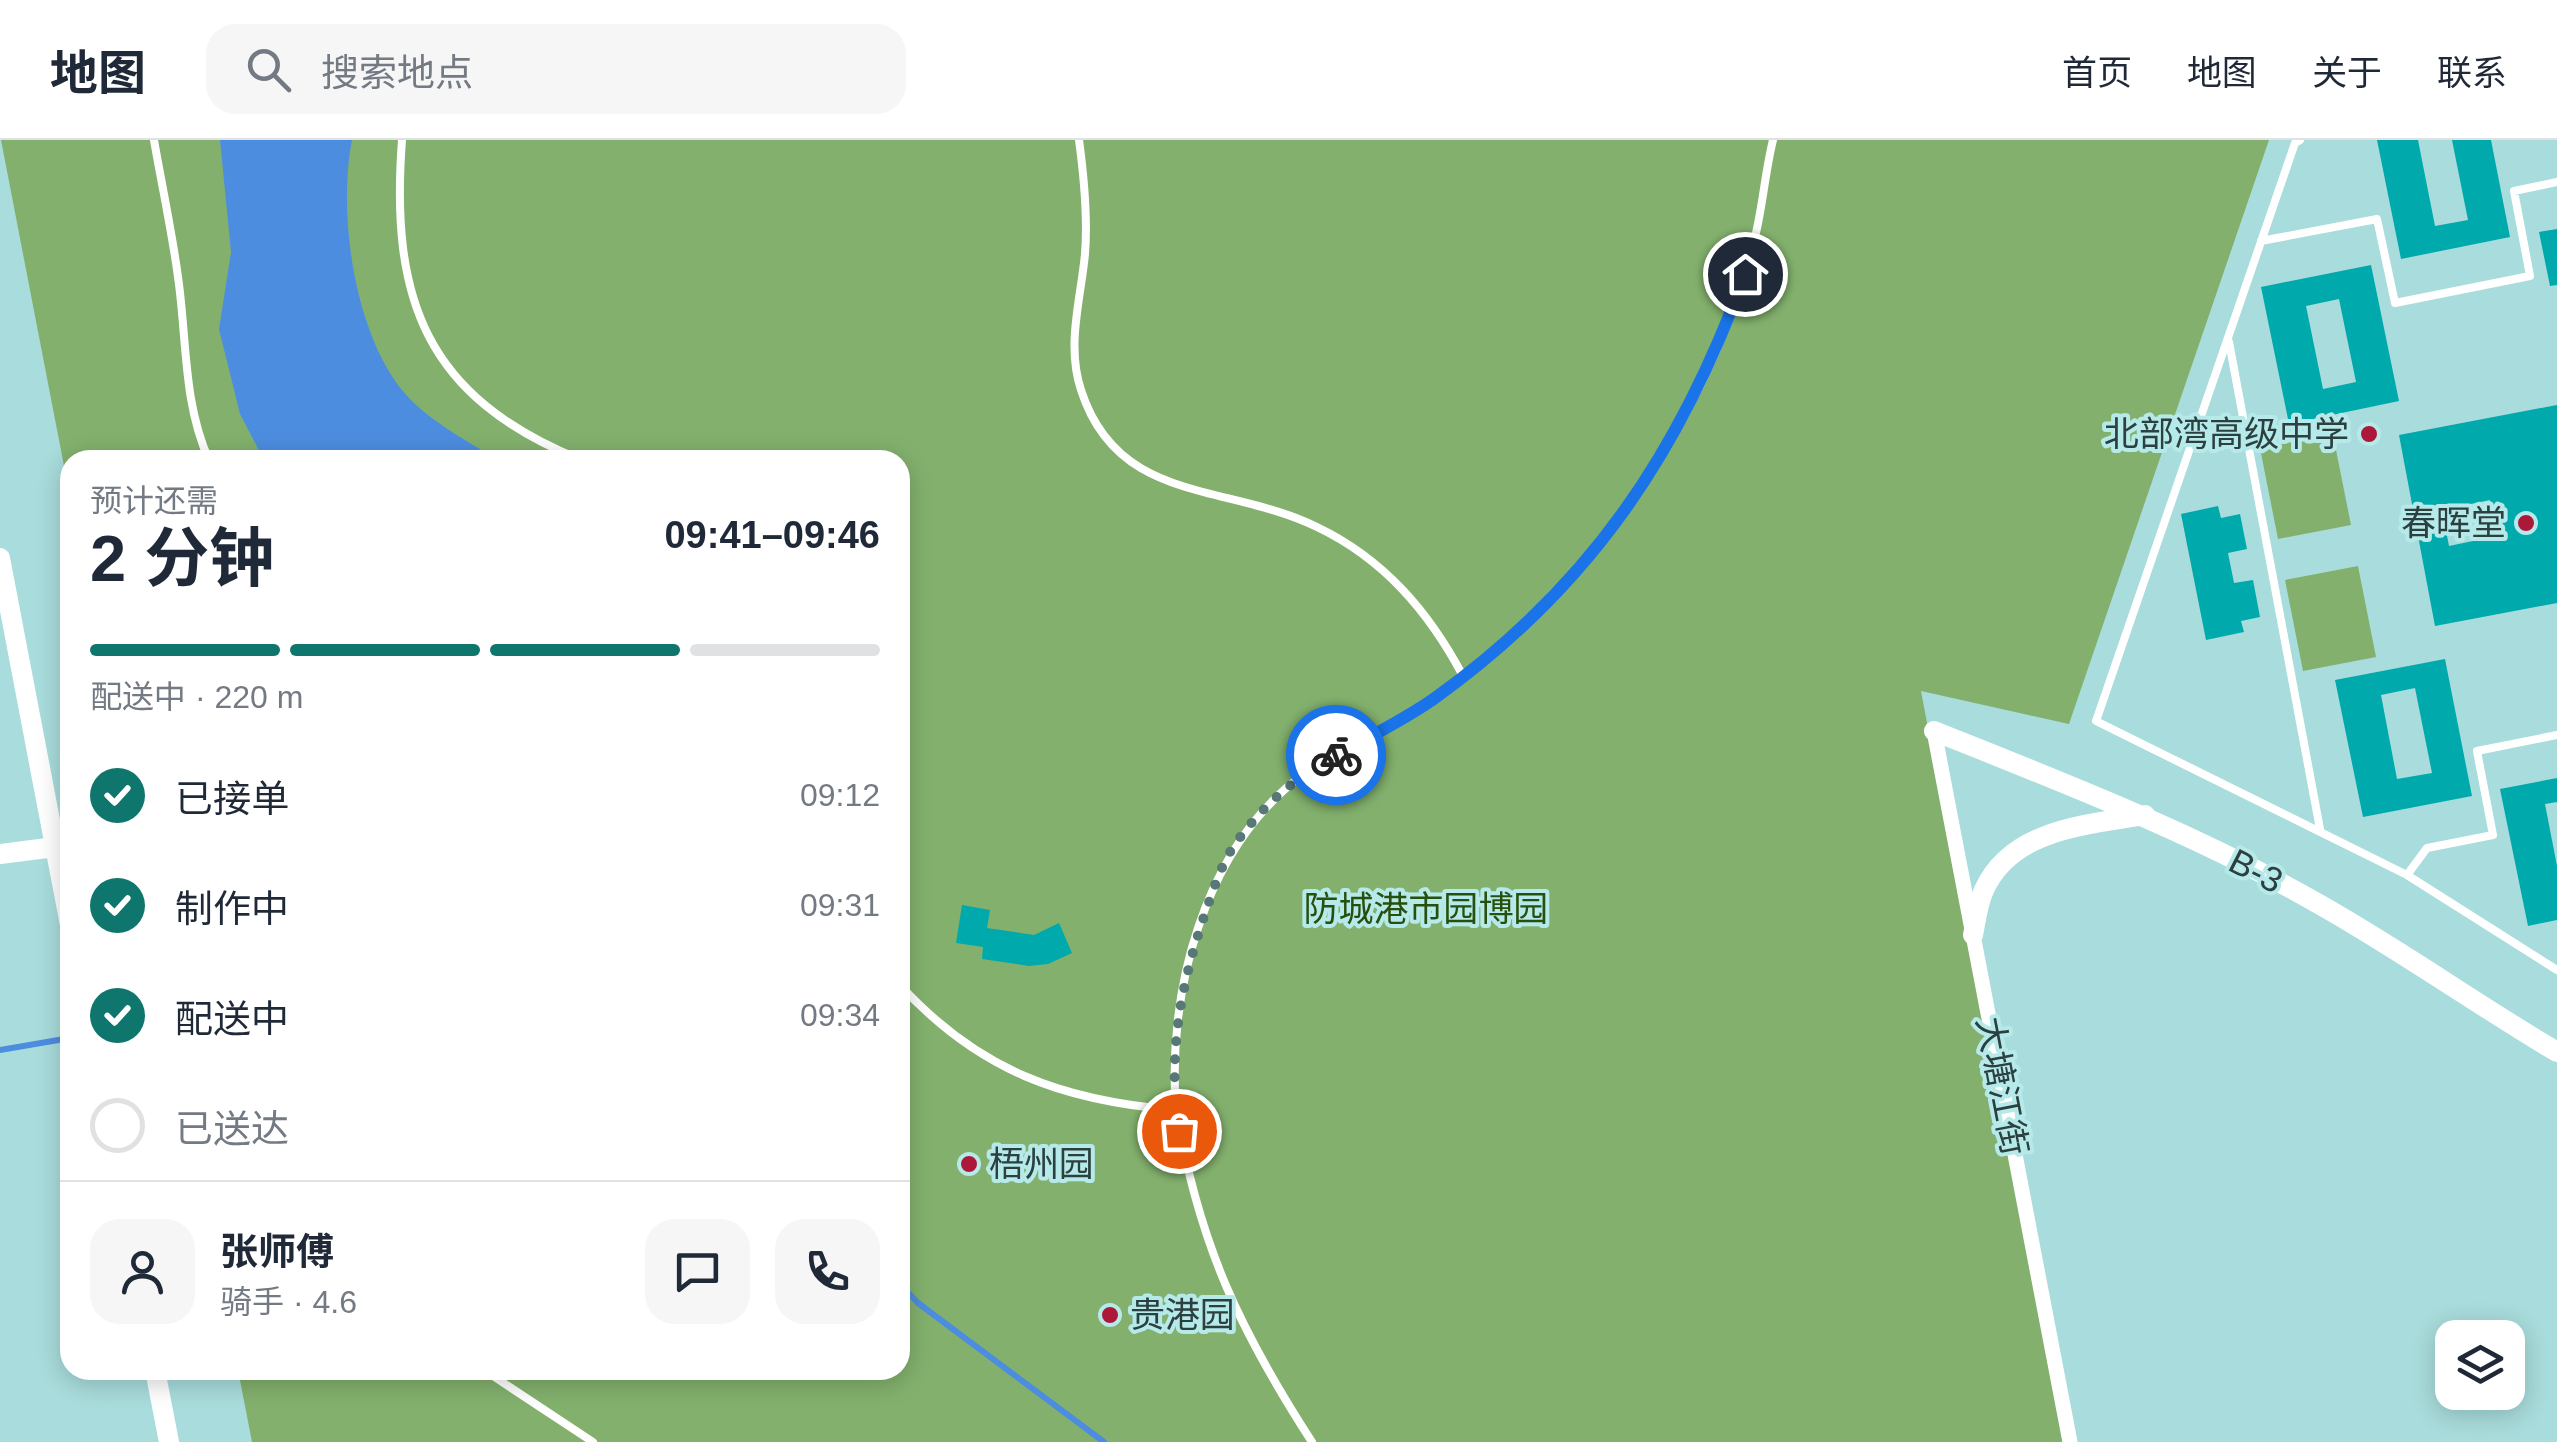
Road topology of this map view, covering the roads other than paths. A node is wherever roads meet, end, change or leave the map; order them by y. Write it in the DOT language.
graph roads {
  1 [pos="154,140"];
  2 [pos="402,140"];
  3 [pos="1079,140"];
  4 [pos="1773,140"];
  5 [pos="2300,140"];
  6 [pos="2557,182"];
  7 [pos="2261,241"];
  8 [pos="2228,338"];
  9 [pos="204,450"];
  10 [pos="555,450"];
  11 [pos="0,558"];
  12 [pos="1463,676"];
  13 [pos="1934,731"];
  14 [pos="2557,735"];
  15 [pos="2146,815"];
  16 [pos="2320,829"];
  17 [pos="55,847"];
  18 [pos="0,854"];
  19 [pos="60,873"];
  20 [pos="2406,875"];
  21 [pos="1973,935"];
  22 [pos="2557,970"];
  23 [pos="910,996"];
  24 [pos="2557,1052"];
  25 [pos="1176,1110"];
  26 [pos="157,1380"];
  27 [pos="496,1380"];
  28 [pos="168,1442"];
  29 [pos="593,1442"];
  30 [pos="1312,1442"];
  31 [pos="2070,1442"];
  1 -- 9 [label="lane"];
  2 -- 10 [label="lane"];
  3 -- 12 [label="lane"];
  4 -- 12 [label="lane"];
  5 -- 7 [label="lane"];
  6 -- 7 [label="lane"];
  7 -- 8 [label="lane"];
  8 -- 16 [label="lane"];
  8 -- 16 [label="lane"];
  11 -- 17 [label="street"];
  12 -- 25 [label="lane"];
  13 -- 15 [label="street, B-3"];
  13 -- 21 [label="street, 大塘江街"];
  14 -- 20 [label="lane"];
  15 -- 21 [label="street"];
  15 -- 24 [label="street, B-3"];
  16 -- 20 [label="lane"];
  17 -- 18 [label="street"];
  17 -- 19 [label="street"];
  20 -- 22 [label="lane"];
  21 -- 31 [label="street, 大塘江街"];
  23 -- 25 [label="lane"];
  25 -- 30 [label="lane"];
  26 -- 28 [label="street"];
  27 -- 29 [label="lane"];
}
